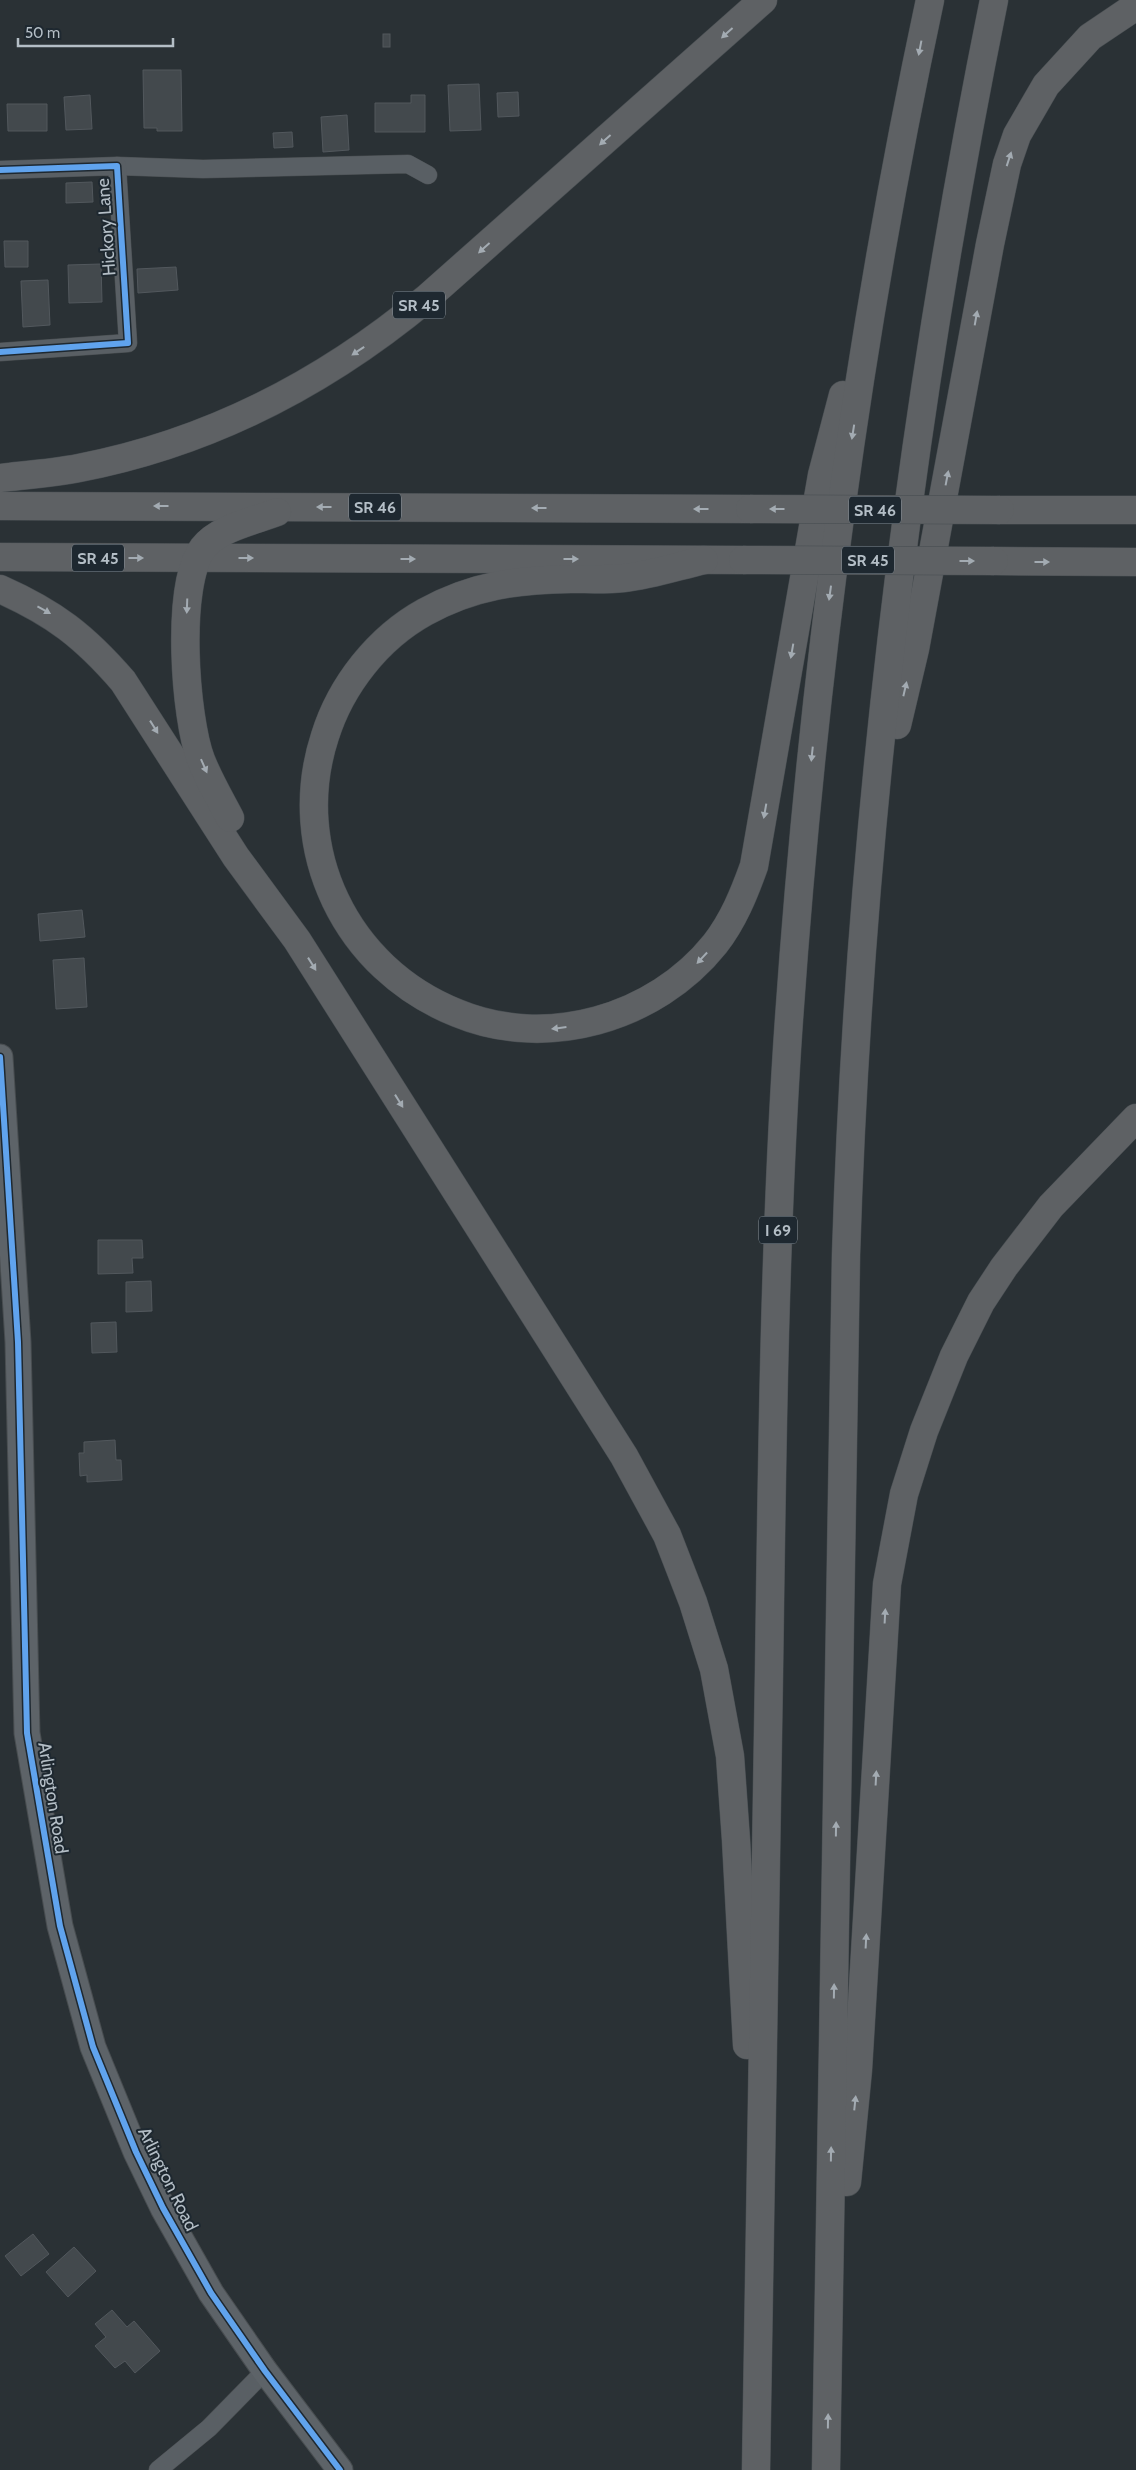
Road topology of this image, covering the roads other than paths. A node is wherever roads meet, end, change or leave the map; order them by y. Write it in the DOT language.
graph roads {
  1 [pos="763,0"];
  2 [pos="930,0"];
  3 [pos="994,0"];
  4 [pos="1136,6"];
  5 [pos="117,166"];
  6 [pos="0,170"];
  7 [pos="428,176"];
  8 [pos="886,228"];
  9 [pos="0,352"];
  10 [pos="0,478"];
  11 [pos="1136,504"];
  12 [pos="0,506"];
  13 [pos="290,507"];
  14 [pos="1042,510"];
  15 [pos="1136,510"];
  16 [pos="0,557"];
  17 [pos="197,558"];
  18 [pos="704,560"];
  19 [pos="1136,562"];
  20 [pos="0,590"];
  21 [pos="871,839"];
  22 [pos="297,940"];
  23 [pos="1,1067"];
  24 [pos="1136,1118"];
  25 [pos="760,2304"];
  26 [pos="829,2360"];
  27 [pos="265,2372"];
  28 [pos="158,2470"];
  29 [pos="340,2470"];
  30 [pos="756,2470"];
  31 [pos="826,2470"];
  1 -- 10 [label="highway, SR 45, one-way"];
  2 -- 8 [label="highway, I 69, one-way"];
  3 -- 21 [label="highway"];
  21 -- 4 [label="highway, one-way"];
  5 -- 6 [label="street, Hickory Lane"];
  5 -- 7 [label="street, Hickory Lane"];
  5 -- 9 [label="street, Hickory Lane"];
  8 -- 18 [label="highway, one-way"];
  8 -- 25 [label="highway, I 69, one-way"];
  11 -- 14 [label="highway"];
  13 -- 12 [label="highway, SR 46, one-way"];
  14 -- 13 [label="highway, SR 46, one-way, bridge"];
  13 -- 17 [label="highway"];
  14 -- 15 [label="highway, SR 46"];
  16 -- 17 [label="highway, SR 45, one-way"];
  17 -- 18 [label="highway, SR 45, one-way"];
  17 -- 22 [label="highway, one-way"];
  18 -- 19 [label="highway, SR 45, one-way, bridge"];
  20 -- 22 [label="highway, one-way"];
  26 -- 21 [label="highway, one-way"];
  22 -- 25 [label="highway, one-way"];
  23 -- 27 [label="street, Arlington Road"];
  26 -- 24 [label="highway, one-way"];
  25 -- 30 [label="highway, I 69"];
  31 -- 26 [label="highway, one-way"];
  27 -- 28 [label="street"];
  27 -- 29 [label="street, Arlington Road"];
}
